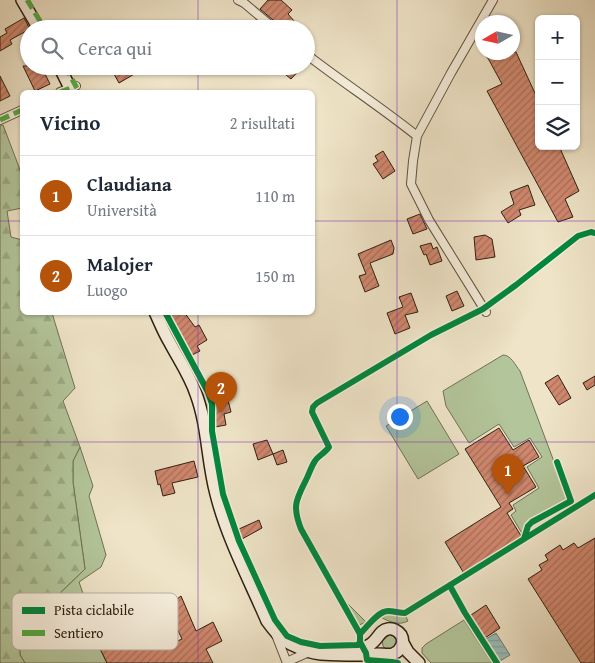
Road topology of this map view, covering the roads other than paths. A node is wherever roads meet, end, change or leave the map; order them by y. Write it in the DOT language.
graph roads {
  1 [pos="22,0"];
  2 [pos="238,0"];
  3 [pos="493,0"];
  4 [pos="34,20"];
  5 [pos="264,20"];
  6 [pos="315,61"];
  7 [pos="63,75"];
  8 [pos="69,90"];
  9 [pos="20,111"];
  10 [pos="0,120"];
  11 [pos="417,136"];
  12 [pos="486,312"];
  13 [pos="156,315"];
  14 [pos="275,633"];
  15 [pos="379,636"];
  16 [pos="403,644"];
  17 [pos="309,652"];
  18 [pos="339,654"];
  19 [pos="389,654"];
  20 [pos="288,663"];
  21 [pos="410,663"];
  22 [pos="419,663"];
  1 -- 4 [label="main road"];
  2 -- 5 [label="street"];
  3 -- 11 [label="street"];
  6 -- 11 [label="street"];
  7 -- 8 [label="main road"];
  9 -- 10 [label="street"];
  11 -- 12 [label="street"];
  13 -- 14 [label="main road"];
  14 -- 17 [label="main road"];
  14 -- 20 [label="street"];
  15 -- 16 [label="main road"];
  15 -- 18 [label="main road"];
  15 -- 19 [label="main road"];
  16 -- 19 [label="main road"];
  16 -- 22 [label="main road"];
  17 -- 18 [label="main road"];
  17 -- 20 [label="street"];
  18 -- 19 [label="main road"];
  19 -- 21 [label="main road"];
}
